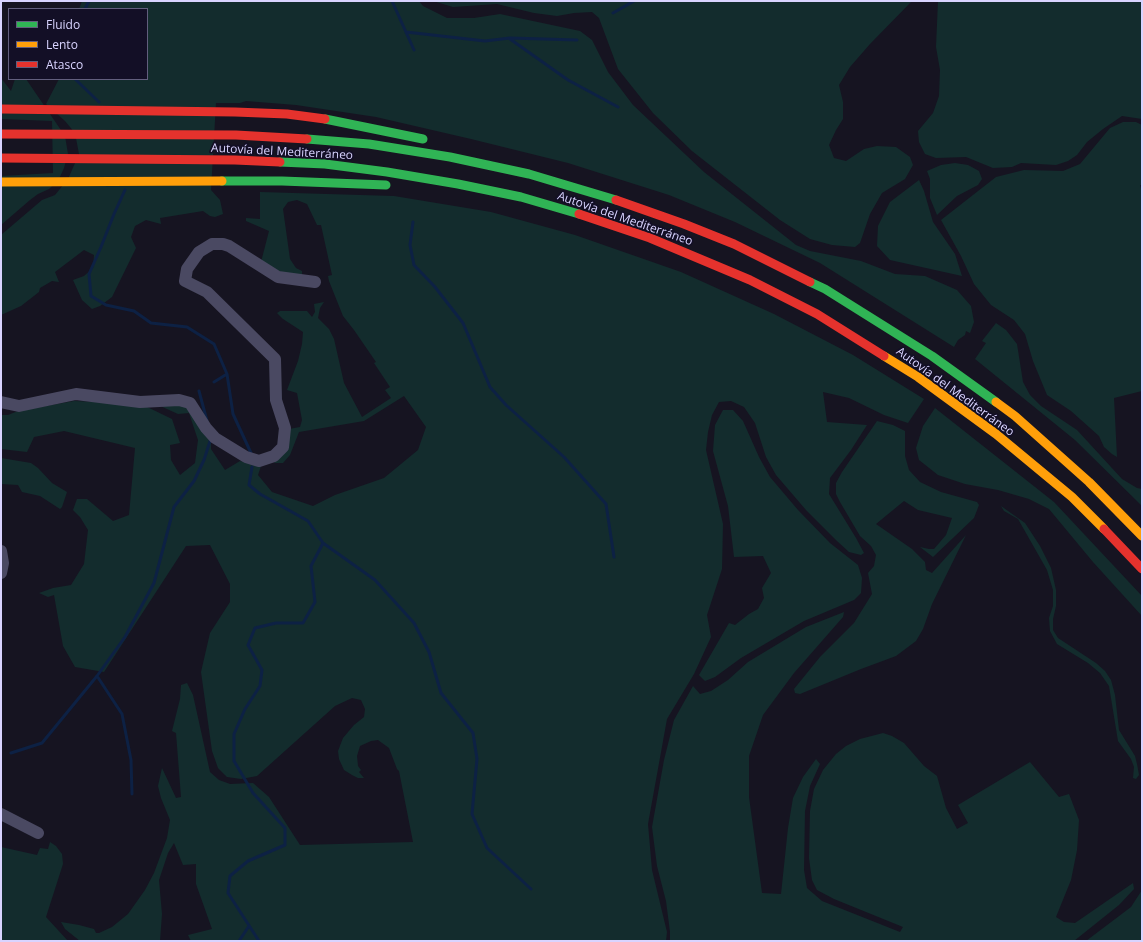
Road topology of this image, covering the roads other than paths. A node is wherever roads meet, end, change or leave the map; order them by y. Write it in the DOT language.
graph roads {
  1 [pos="1,109"];
  2 [pos="1,134"];
  3 [pos="430,140"];
  4 [pos="1,158"];
  5 [pos="540,168"];
  6 [pos="1,182"];
  7 [pos="565,185"];
  8 [pos="397,186"];
  9 [pos="521,197"];
  10 [pos="482,198"];
  11 [pos="315,282"];
  12 [pos="1,402"];
  13 [pos="1142,536"];
  14 [pos="1,551"];
  15 [pos="1142,569"];
  16 [pos="1,574"];
  17 [pos="1,814"];
  18 [pos="38,832"];
  1 -- 3 [label="highway"];
  2 -- 7 [label="highway, Autovía del Mediterráneo"];
  4 -- 9 [label="highway, Autovía del Mediterráneo"];
  5 -- 7 [label="highway"];
  6 -- 8 [label="highway"];
  7 -- 13 [label="highway, Autovía del Mediterráneo"];
  9 -- 10 [label="highway"];
  9 -- 15 [label="highway, Autovía del Mediterráneo"];
  11 -- 12 [label="street"];
  14 -- 16 [label="street"];
  17 -- 18 [label="street"];
}
